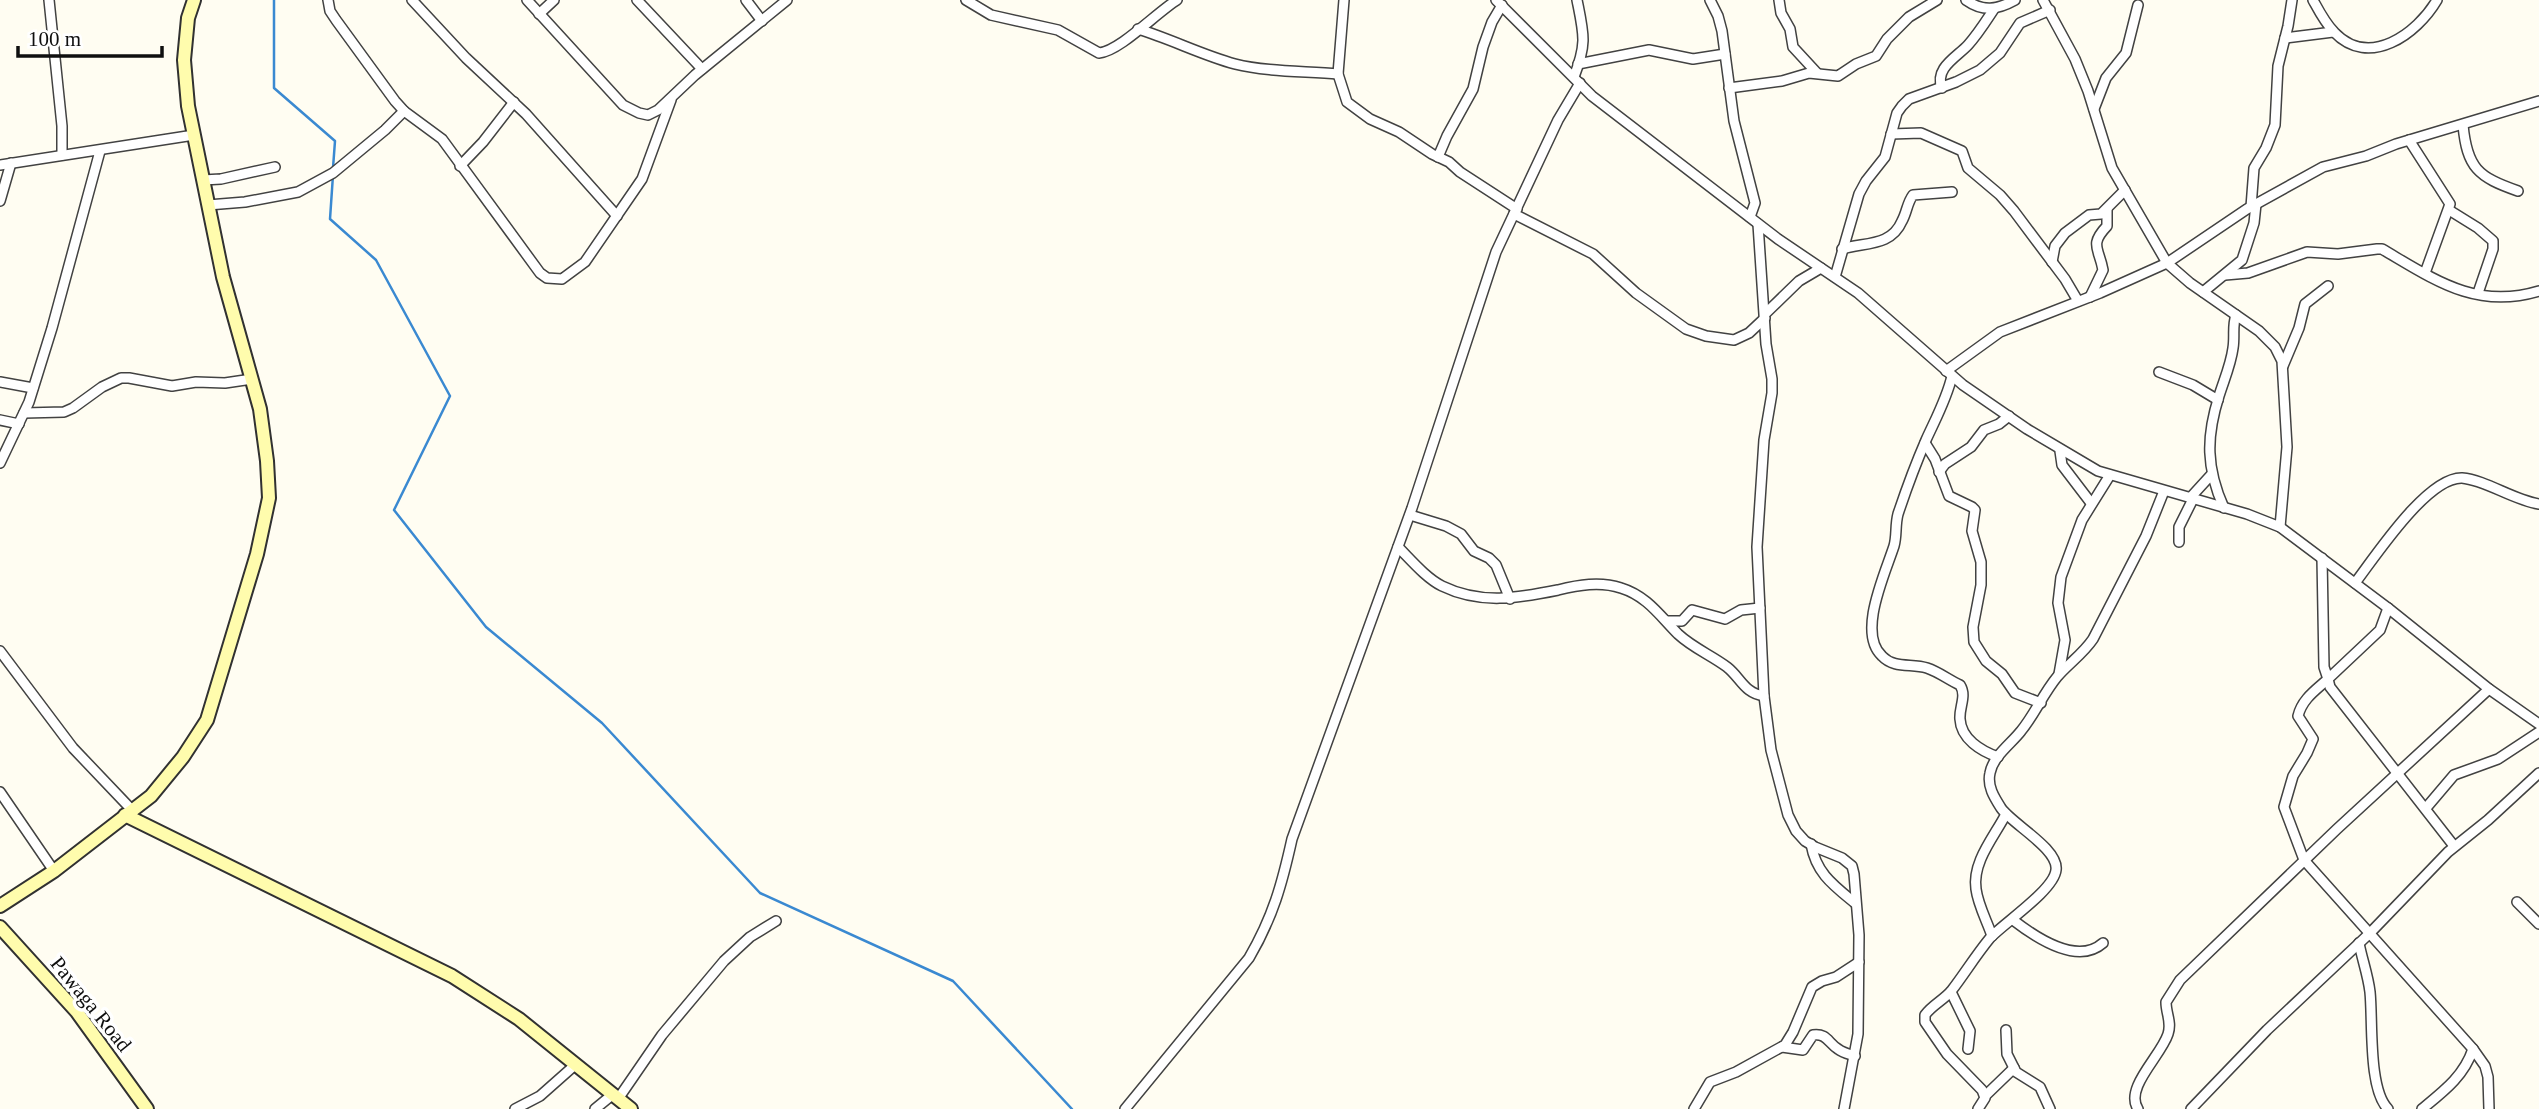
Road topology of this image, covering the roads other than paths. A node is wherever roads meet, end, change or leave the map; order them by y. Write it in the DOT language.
graph roads {
  1 [pos="49,0"];
  2 [pos="194,0"];
  3 [pos="328,0"];
  4 [pos="412,0"];
  5 [pos="527,0"];
  6 [pos="554,0"];
  7 [pos="637,0"];
  8 [pos="746,0"];
  9 [pos="787,0"];
  10 [pos="966,0"];
  11 [pos="1177,0"];
  12 [pos="1344,0"];
  13 [pos="1577,0"];
  14 [pos="1710,0"];
  15 [pos="1779,0"];
  16 [pos="1937,0"];
  17 [pos="1966,0"];
  18 [pos="2015,0"];
  19 [pos="2043,0"];
  20 [pos="2292,0"];
  21 [pos="2313,0"];
  22 [pos="2437,0"];
  23 [pos="1499,3"];
  24 [pos="2138,5"];
  25 [pos="1994,9"];
  26 [pos="2050,10"];
  27 [pos="539,13"];
  28 [pos="762,21"];
  29 [pos="1138,29"];
  30 [pos="2333,32"];
  31 [pos="2285,38"];
  32 [pos="1725,54"];
  33 [pos="1578,64"];
  34 [pos="702,69"];
  35 [pos="1817,73"];
  36 [pos="1338,74"];
  37 [pos="1577,80"];
  38 [pos="1729,88"];
  39 [pos="1942,88"];
  40 [pos="671,100"];
  41 [pos="2539,101"];
  42 [pos="514,102"];
  43 [pos="404,111"];
  44 [pos="2094,111"];
  45 [pos="2463,125"];
  46 [pos="1891,134"];
  47 [pos="194,135"];
  48 [pos="2409,140"];
  49 [pos="100,151"];
  50 [pos="62,155"];
  51 [pos="1438,157"];
  52 [pos="11,163"];
  53 [pos="0,165"];
  54 [pos="460,166"];
  55 [pos="275,167"];
  56 [pos="203,180"];
  57 [pos="2125,190"];
  58 [pos="2518,191"];
  59 [pos="1952,192"];
  60 [pos="0,201"];
  61 [pos="208,205"];
  62 [pos="2253,205"];
  63 [pos="2107,209"];
  64 [pos="2449,210"];
  65 [pos="1515,211"];
  66 [pos="617,216"];
  67 [pos="1750,218"];
  68 [pos="1758,224"];
  69 [pos="1842,249"];
  70 [pos="2052,262"];
  71 [pos="2167,263"];
  72 [pos="1821,268"];
  73 [pos="2425,273"];
  74 [pos="2225,275"];
  75 [pos="1835,277"];
  76 [pos="2328,286"];
  77 [pos="2539,291"];
  78 [pos="2203,292"];
  79 [pos="2478,293"];
  80 [pos="2090,297"];
  81 [pos="2078,301"];
  82 [pos="2236,315"];
  83 [pos="1765,316"];
  84 [pos="2283,366"];
  85 [pos="2159,372"];
  86 [pos="1949,373"];
  87 [pos="252,379"];
  88 [pos="0,382"];
  89 [pos="33,388"];
  90 [pos="2218,400"];
  91 [pos="24,413"];
  92 [pos="2009,416"];
  93 [pos="0,420"];
  94 [pos="19,424"];
  95 [pos="1925,443"];
  96 [pos="2060,451"];
  97 [pos="0,463"];
  98 [pos="1939,472"];
  99 [pos="2110,475"];
  100 [pos="2211,475"];
  101 [pos="2164,491"];
  102 [pos="2191,499"];
  103 [pos="2091,503"];
  104 [pos="2539,504"];
  105 [pos="2224,508"];
  106 [pos="1410,515"];
  107 [pos="2280,527"];
  108 [pos="2179,542"];
  109 [pos="1398,547"];
  110 [pos="2322,558"];
  111 [pos="2355,583"];
  112 [pos="1510,599"];
  113 [pos="1760,608"];
  114 [pos="2388,608"];
  115 [pos="1667,621"];
  116 [pos="0,651"];
  117 [pos="2059,674"];
  118 [pos="2328,679"];
  119 [pos="2489,689"];
  120 [pos="1764,696"];
  121 [pos="2041,703"];
  122 [pos="2539,724"];
  123 [pos="2539,732"];
  124 [pos="1998,757"];
  125 [pos="2399,772"];
  126 [pos="2539,774"];
  127 [pos="0,792"];
  128 [pos="2426,808"];
  129 [pos="129,813"];
  130 [pos="2006,814"];
  131 [pos="1811,844"];
  132 [pos="2454,846"];
  133 [pos="2304,860"];
  134 [pos="54,871"];
  135 [pos="2517,902"];
  136 [pos="1855,903"];
  137 [pos="0,906"];
  138 [pos="2013,920"];
  139 [pos="776,921"];
  140 [pos="2539,924"];
  141 [pos="0,927"];
  142 [pos="2370,933"];
  143 [pos="1992,936"];
  144 [pos="2103,943"];
  145 [pos="2359,943"];
  146 [pos="1859,962"];
  147 [pos="1951,992"];
  148 [pos="2006,1030"];
  149 [pos="1782,1047"];
  150 [pos="1968,1049"];
  151 [pos="2473,1049"];
  152 [pos="1855,1056"];
  153 [pos="575,1065"];
  154 [pos="2014,1068"];
  155 [pos="1984,1096"];
  156 [pos="615,1097"];
  157 [pos="147,1109"];
  158 [pos="516,1109"];
  159 [pos="595,1109"];
  160 [pos="631,1109"];
  161 [pos="1125,1109"];
  162 [pos="1694,1109"];
  163 [pos="1843,1109"];
  164 [pos="1978,1109"];
  165 [pos="2050,1109"];
  166 [pos="2138,1109"];
  167 [pos="2190,1109"];
  168 [pos="2388,1109"];
  169 [pos="2422,1109"];
  170 [pos="2489,1109"];
  1 -- 50 [label="street"];
  2 -- 47 [label="street"];
  3 -- 43 [label="street"];
  4 -- 42 [label="street"];
  5 -- 27 [label="street"];
  6 -- 27 [label="street"];
  7 -- 34 [label="street"];
  8 -- 28 [label="street"];
  9 -- 28 [label="street"];
  10 -- 29 [label="street"];
  11 -- 29 [label="street"];
  12 -- 36 [label="street"];
  13 -- 33 [label="street"];
  14 -- 32 [label="street"];
  15 -- 35 [label="street"];
  16 -- 35 [label="street"];
  17 -- 25 [label="street"];
  18 -- 25 [label="street"];
  19 -- 26 [label="street"];
  20 -- 31 [label="street"];
  21 -- 30 [label="street"];
  22 -- 30 [label="street"];
  23 -- 37 [label="street"];
  23 -- 51 [label="street"];
  24 -- 44 [label="street"];
  25 -- 39 [label="street"];
  26 -- 39 [label="street"];
  26 -- 44 [label="street"];
  27 -- 40 [label="street"];
  28 -- 34 [label="street"];
  29 -- 36 [label="street"];
  30 -- 31 [label="street"];
  31 -- 62 [label="street"];
  32 -- 33 [label="street"];
  32 -- 38 [label="street"];
  33 -- 37 [label="street"];
  34 -- 40 [label="street"];
  35 -- 38 [label="street"];
  36 -- 51 [label="street"];
  37 -- 65 [label="street"];
  37 -- 67 [label="street"];
  38 -- 67 [label="street"];
  39 -- 46 [label="street"];
  40 -- 66 [label="street"];
  41 -- 45 [label="street"];
  42 -- 54 [label="street"];
  42 -- 66 [label="street"];
  43 -- 54 [label="street"];
  43 -- 61 [label="street"];
  44 -- 57 [label="street"];
  45 -- 48 [label="street"];
  45 -- 58 [label="street"];
  46 -- 69 [label="street"];
  46 -- 70 [label="street"];
  47 -- 49 [label="street"];
  47 -- 56 [label="street"];
  48 -- 62 [label="street"];
  48 -- 64 [label="street"];
  49 -- 50 [label="street"];
  49 -- 89 [label="street"];
  50 -- 52 [label="street"];
  51 -- 65 [label="street"];
  52 -- 53 [label="street"];
  52 -- 60 [label="street"];
  54 -- 66 [label="street"];
  55 -- 56 [label="street"];
  56 -- 61 [label="street"];
  57 -- 63 [label="street"];
  57 -- 71 [label="street"];
  59 -- 69 [label="street"];
  61 -- 87 [label="street"];
  62 -- 71 [label="street"];
  62 -- 74 [label="street"];
  63 -- 70 [label="street"];
  63 -- 80 [label="street"];
  64 -- 73 [label="street"];
  64 -- 79 [label="street"];
  65 -- 83 [label="street"];
  65 -- 106 [label="street"];
  67 -- 68 [label="street"];
  68 -- 72 [label="street"];
  68 -- 83 [label="street"];
  69 -- 75 [label="street"];
  70 -- 81 [label="street"];
  71 -- 78 [label="street"];
  71 -- 80 [label="street"];
  72 -- 75 [label="street"];
  72 -- 83 [label="street"];
  73 -- 74 [label="street"];
  73 -- 79 [label="street"];
  74 -- 78 [label="street"];
  75 -- 86 [label="street"];
  76 -- 84 [label="street"];
  77 -- 79 [label="street"];
  78 -- 82 [label="street"];
  80 -- 81 [label="street"];
  81 -- 86 [label="street"];
  82 -- 84 [label="street"];
  82 -- 90 [label="street"];
  83 -- 113 [label="street"];
  84 -- 107 [label="street"];
  85 -- 90 [label="street"];
  86 -- 92 [label="street"];
  86 -- 95 [label="street"];
  87 -- 91 [label="street"];
  87 -- 129 [label="street"];
  88 -- 89 [label="street"];
  89 -- 91 [label="street"];
  90 -- 100 [label="street"];
  91 -- 94 [label="street"];
  92 -- 96 [label="street"];
  92 -- 98 [label="street"];
  93 -- 94 [label="street"];
  94 -- 97 [label="street"];
  95 -- 98 [label="street"];
  95 -- 124 [label="street"];
  96 -- 99 [label="street"];
  96 -- 103 [label="street"];
  98 -- 121 [label="street"];
  99 -- 101 [label="street"];
  99 -- 103 [label="street"];
  100 -- 102 [label="street"];
  100 -- 105 [label="street"];
  101 -- 102 [label="street"];
  101 -- 117 [label="street"];
  102 -- 105 [label="street"];
  102 -- 108 [label="street"];
  103 -- 117 [label="street"];
  104 -- 111 [label="street"];
  105 -- 107 [label="street"];
  106 -- 109 [label="street"];
  106 -- 112 [label="street"];
  107 -- 110 [label="street"];
  109 -- 112 [label="street"];
  109 -- 161 [label="street"];
  110 -- 111 [label="street"];
  110 -- 118 [label="street"];
  111 -- 114 [label="street"];
  112 -- 115 [label="street"];
  113 -- 115 [label="street"];
  113 -- 120 [label="street"];
  114 -- 118 [label="street"];
  114 -- 119 [label="street"];
  115 -- 120 [label="street"];
  116 -- 129 [label="street"];
  117 -- 121 [label="street"];
  118 -- 125 [label="street"];
  118 -- 133 [label="street"];
  119 -- 122 [label="street"];
  119 -- 125 [label="street"];
  120 -- 131 [label="street"];
  121 -- 124 [label="street"];
  123 -- 128 [label="street"];
  124 -- 130 [label="street"];
  125 -- 128 [label="street"];
  125 -- 133 [label="street"];
  126 -- 132 [label="street"];
  127 -- 134 [label="street"];
  128 -- 132 [label="street"];
  129 -- 134 [label="street"];
  129 -- 153 [label="street"];
  130 -- 138 [label="street"];
  130 -- 143 [label="street"];
  131 -- 136 [label="street"];
  131 -- 136 [label="street"];
  132 -- 142 [label="street"];
  133 -- 142 [label="street"];
  133 -- 166 [label="street"];
  134 -- 137 [label="street"];
  135 -- 140 [label="street"];
  136 -- 146 [label="street"];
  138 -- 143 [label="street"];
  138 -- 144 [label="street"];
  139 -- 156 [label="street"];
  141 -- 157 [label="street, Pawaga Road"];
  142 -- 145 [label="street"];
  142 -- 151 [label="street"];
  143 -- 147 [label="street"];
  145 -- 167 [label="street"];
  145 -- 168 [label="street"];
  146 -- 149 [label="street"];
  146 -- 152 [label="street"];
  147 -- 150 [label="street"];
  147 -- 155 [label="street"];
  148 -- 154 [label="street"];
  149 -- 152 [label="street"];
  149 -- 162 [label="street"];
  151 -- 169 [label="street"];
  151 -- 170 [label="street"];
  152 -- 163 [label="street"];
  153 -- 156 [label="street"];
  153 -- 158 [label="street"];
  154 -- 155 [label="street"];
  154 -- 165 [label="street"];
  155 -- 164 [label="street"];
  156 -- 159 [label="street"];
  156 -- 160 [label="street"];
}
